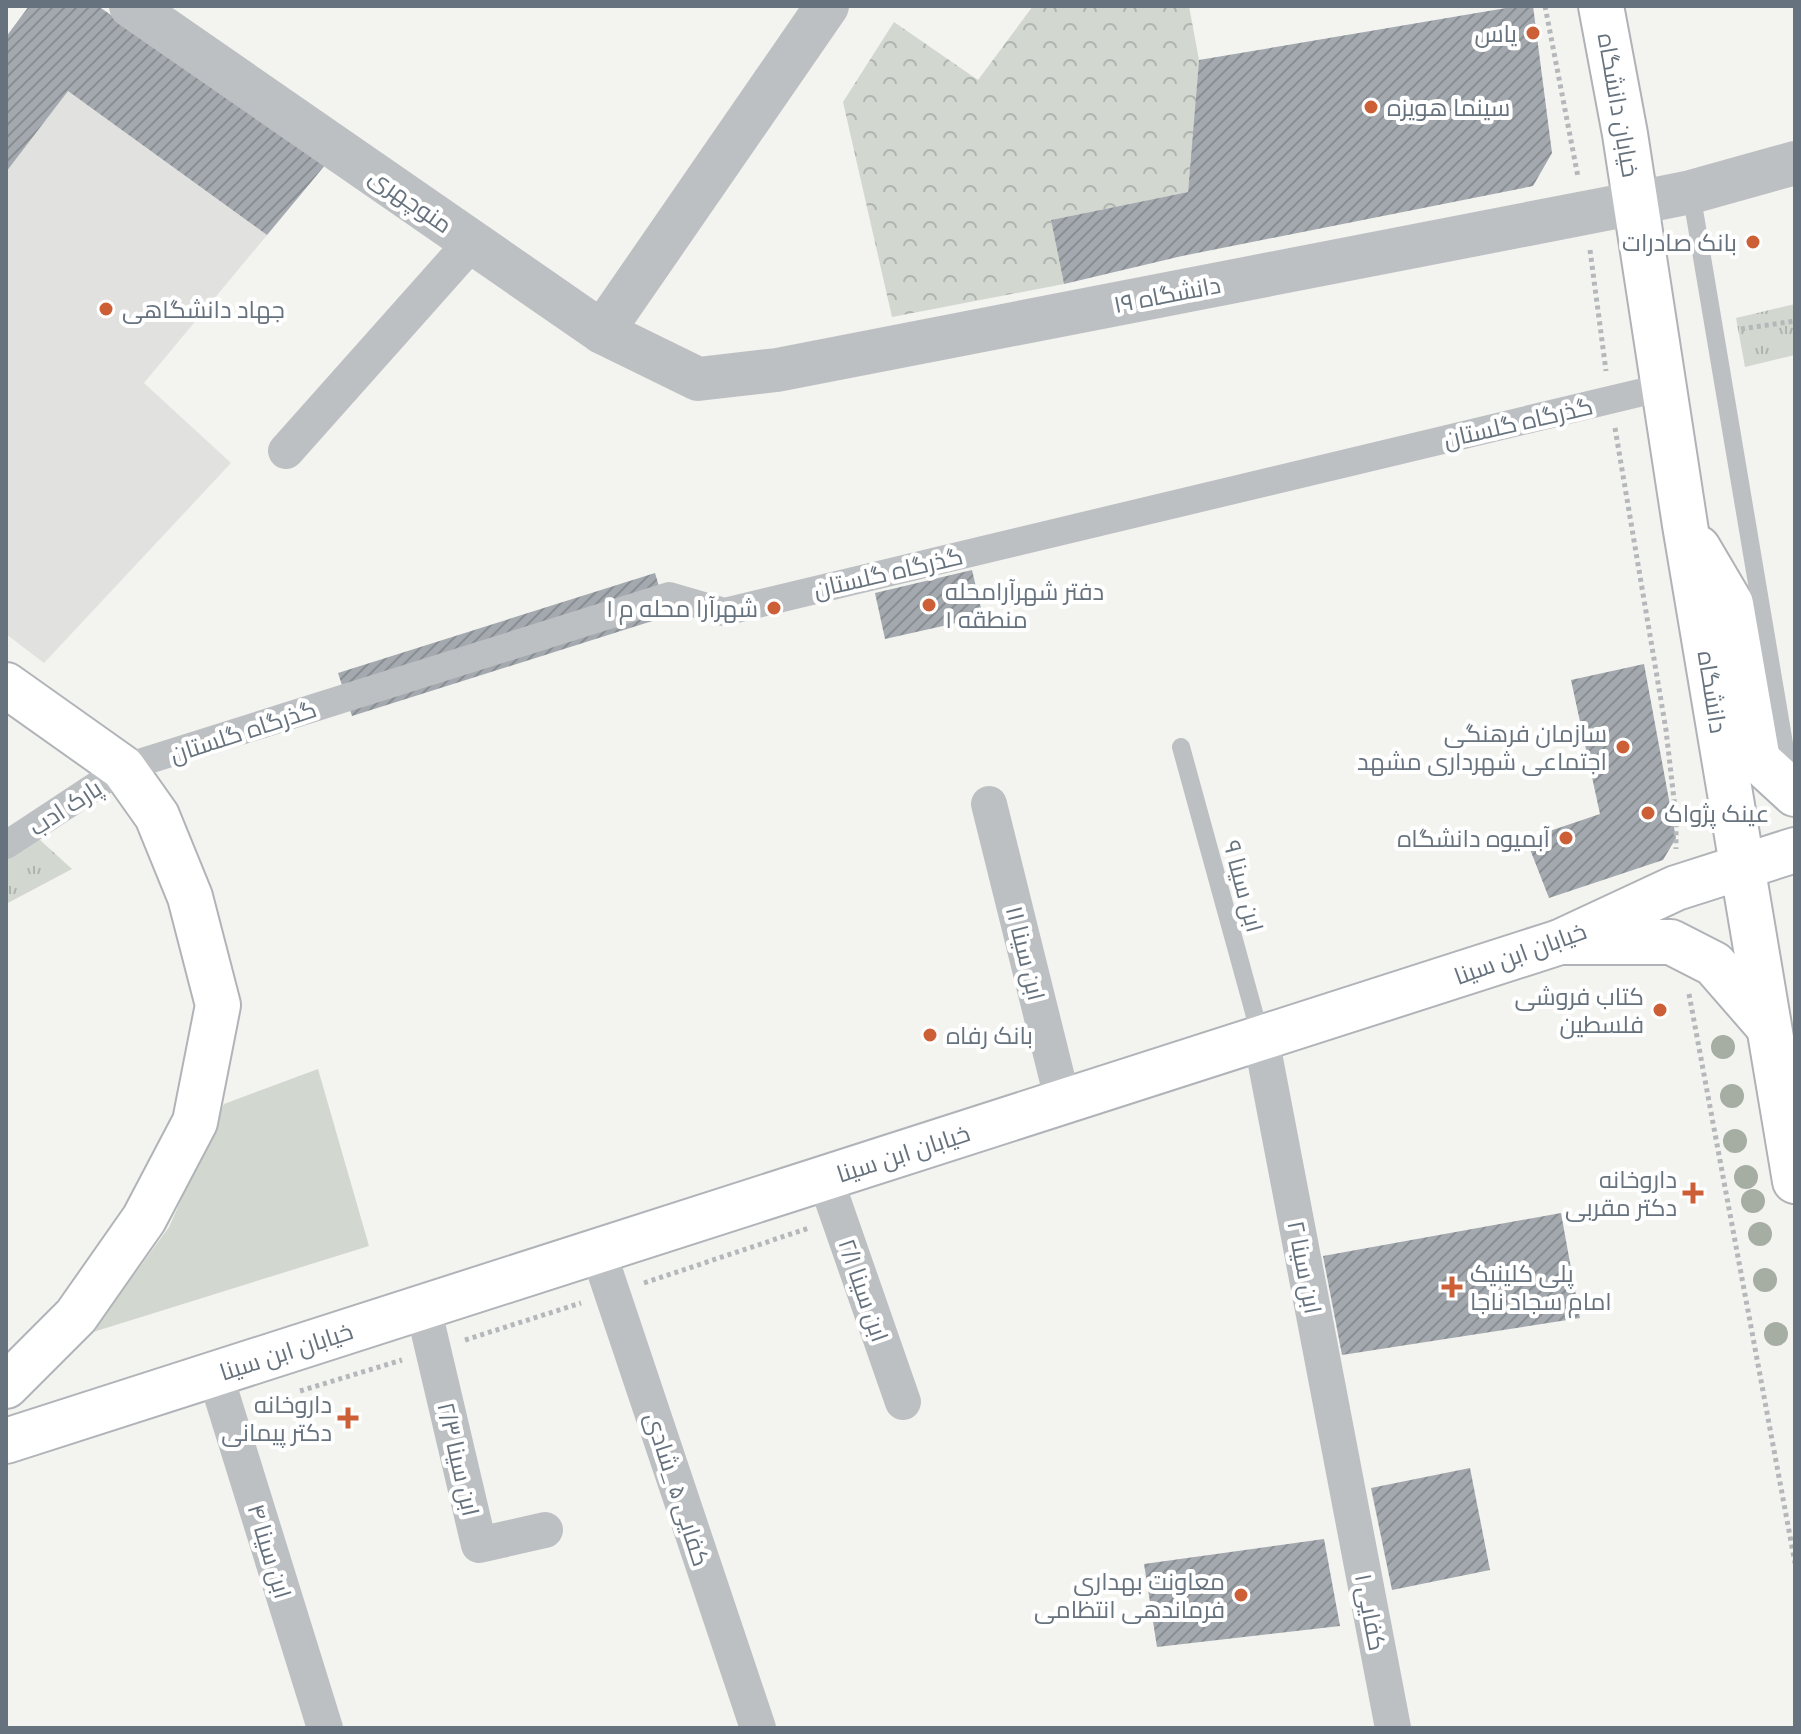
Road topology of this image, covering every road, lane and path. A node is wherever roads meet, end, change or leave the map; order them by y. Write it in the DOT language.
graph roads {
  1 [pos="131,6"];
  2 [pos="827,6"];
  3 [pos="1545,6"];
  4 [pos="1601,6"];
  5 [pos="1795,163"];
  6 [pos="1691,192"];
  7 [pos="1636,203"];
  8 [pos="1585,213"];
  9 [pos="472,242"];
  10 [pos="1795,321"];
  11 [pos="602,332"];
  12 [pos="1715,332"];
  13 [pos="698,379"];
  14 [pos="1664,387"];
  15 [pos="1610,400"];
  16 [pos="286,451"];
  17 [pos="1685,525"];
  18 [pos="6,685"];
  19 [pos="1181,747"];
  20 [pos="123,768"];
  21 [pos="1794,799"];
  22 [pos="989,804"];
  23 [pos="6,845"];
  24 [pos="1795,850"];
  25 [pos="1742,868"];
  26 [pos="1676,888"];
  27 [pos="1560,942"];
  28 [pos="1689,951"];
  29 [pos="1769,1026"];
  30 [pos="1261,1038"];
  31 [pos="1786,1073"];
  32 [pos="1063,1102"];
  33 [pos="825,1178"];
  34 [pos="1795,1181"];
  35 [pos="598,1251"];
  36 [pos="423,1307"];
  37 [pos="215,1374"];
  38 [pos="6,1386"];
  39 [pos="903,1402"];
  40 [pos="6,1441"];
  41 [pos="1348,1495"];
  42 [pos="545,1530"];
  43 [pos="1795,1563"];
  44 [pos="325,1728"];
  45 [pos="758,1728"];
  46 [pos="1393,1728"];
  1 -- 9 [label="street, منوچهری"];
  2 -- 11 [label="street"];
  3 -- 8 [label="path"];
  4 -- 7 [label="main road, خیابان دانشگاه"];
  5 -- 6 [label="street, دانشگاه ۱۹"];
  6 -- 7 [label="street, دانشگاه ۱۹"];
  6 -- 12 [label="lane"];
  7 -- 8 [label="street, دانشگاه ۱۹"];
  7 -- 14 [label="main road, دانشگاه"];
  8 -- 13 [label="street, دانشگاه ۱۹"];
  8 -- 15 [label="path"];
  9 -- 11 [label="street, منوچهری"];
  9 -- 16 [label="street"];
  10 -- 12 [label="path"];
  11 -- 13 [label="street, منوچهری"];
  12 -- 21 [label="lane"];
  14 -- 15 [label="street, گذرگاه گلستان"];
  14 -- 17 [label="main road, دانشگاه"];
  15 -- 20 [label="street, گذرگاه گلستان"];
  15 -- 26 [label="path"];
  17 -- 21 [label="main road"];
  17 -- 25 [label="main road, دانشگاه"];
  18 -- 20 [label="main road"];
  19 -- 30 [label="lane, ابن سینا ۹"];
  20 -- 23 [label="street, پارک ادب"];
  20 -- 38 [label="main road"];
  22 -- 32 [label="street, ابن سینا ۱۱"];
  24 -- 25 [label="main road, خیابان ابن سینا"];
  25 -- 26 [label="main road, خیابان ابن سینا"];
  25 -- 29 [label="main road, دانشگاه"];
  26 -- 27 [label="main road, خیابان ابن سینا"];
  27 -- 28 [label="main road"];
  27 -- 30 [label="main road, خیابان ابن سینا"];
  28 -- 29 [label="main road"];
  28 -- 43 [label="path"];
  29 -- 31 [label="main road, دانشگاه"];
  30 -- 32 [label="main road, خیابان ابن سینا"];
  30 -- 41 [label="street, ابن سینا ۲"];
  31 -- 34 [label="main road, دانشگاه"];
  32 -- 33 [label="main road, خیابان ابن سینا"];
  33 -- 35 [label="main road, خیابان ابن سینا"];
  33 -- 39 [label="street, ابن سینا ۲/۱"];
  35 -- 36 [label="main road, خیابان ابن سینا"];
  35 -- 45 [label="street, کفایی ۵ _شادی"];
  36 -- 37 [label="main road, خیابان ابن سینا"];
  36 -- 42 [label="street, ابن سینا ۲/۳"];
  37 -- 40 [label="main road, خیابان ابن سینا"];
  37 -- 44 [label="street, ابن سینا ۴"];
  41 -- 46 [label="street, کفایی ۱"];
}
